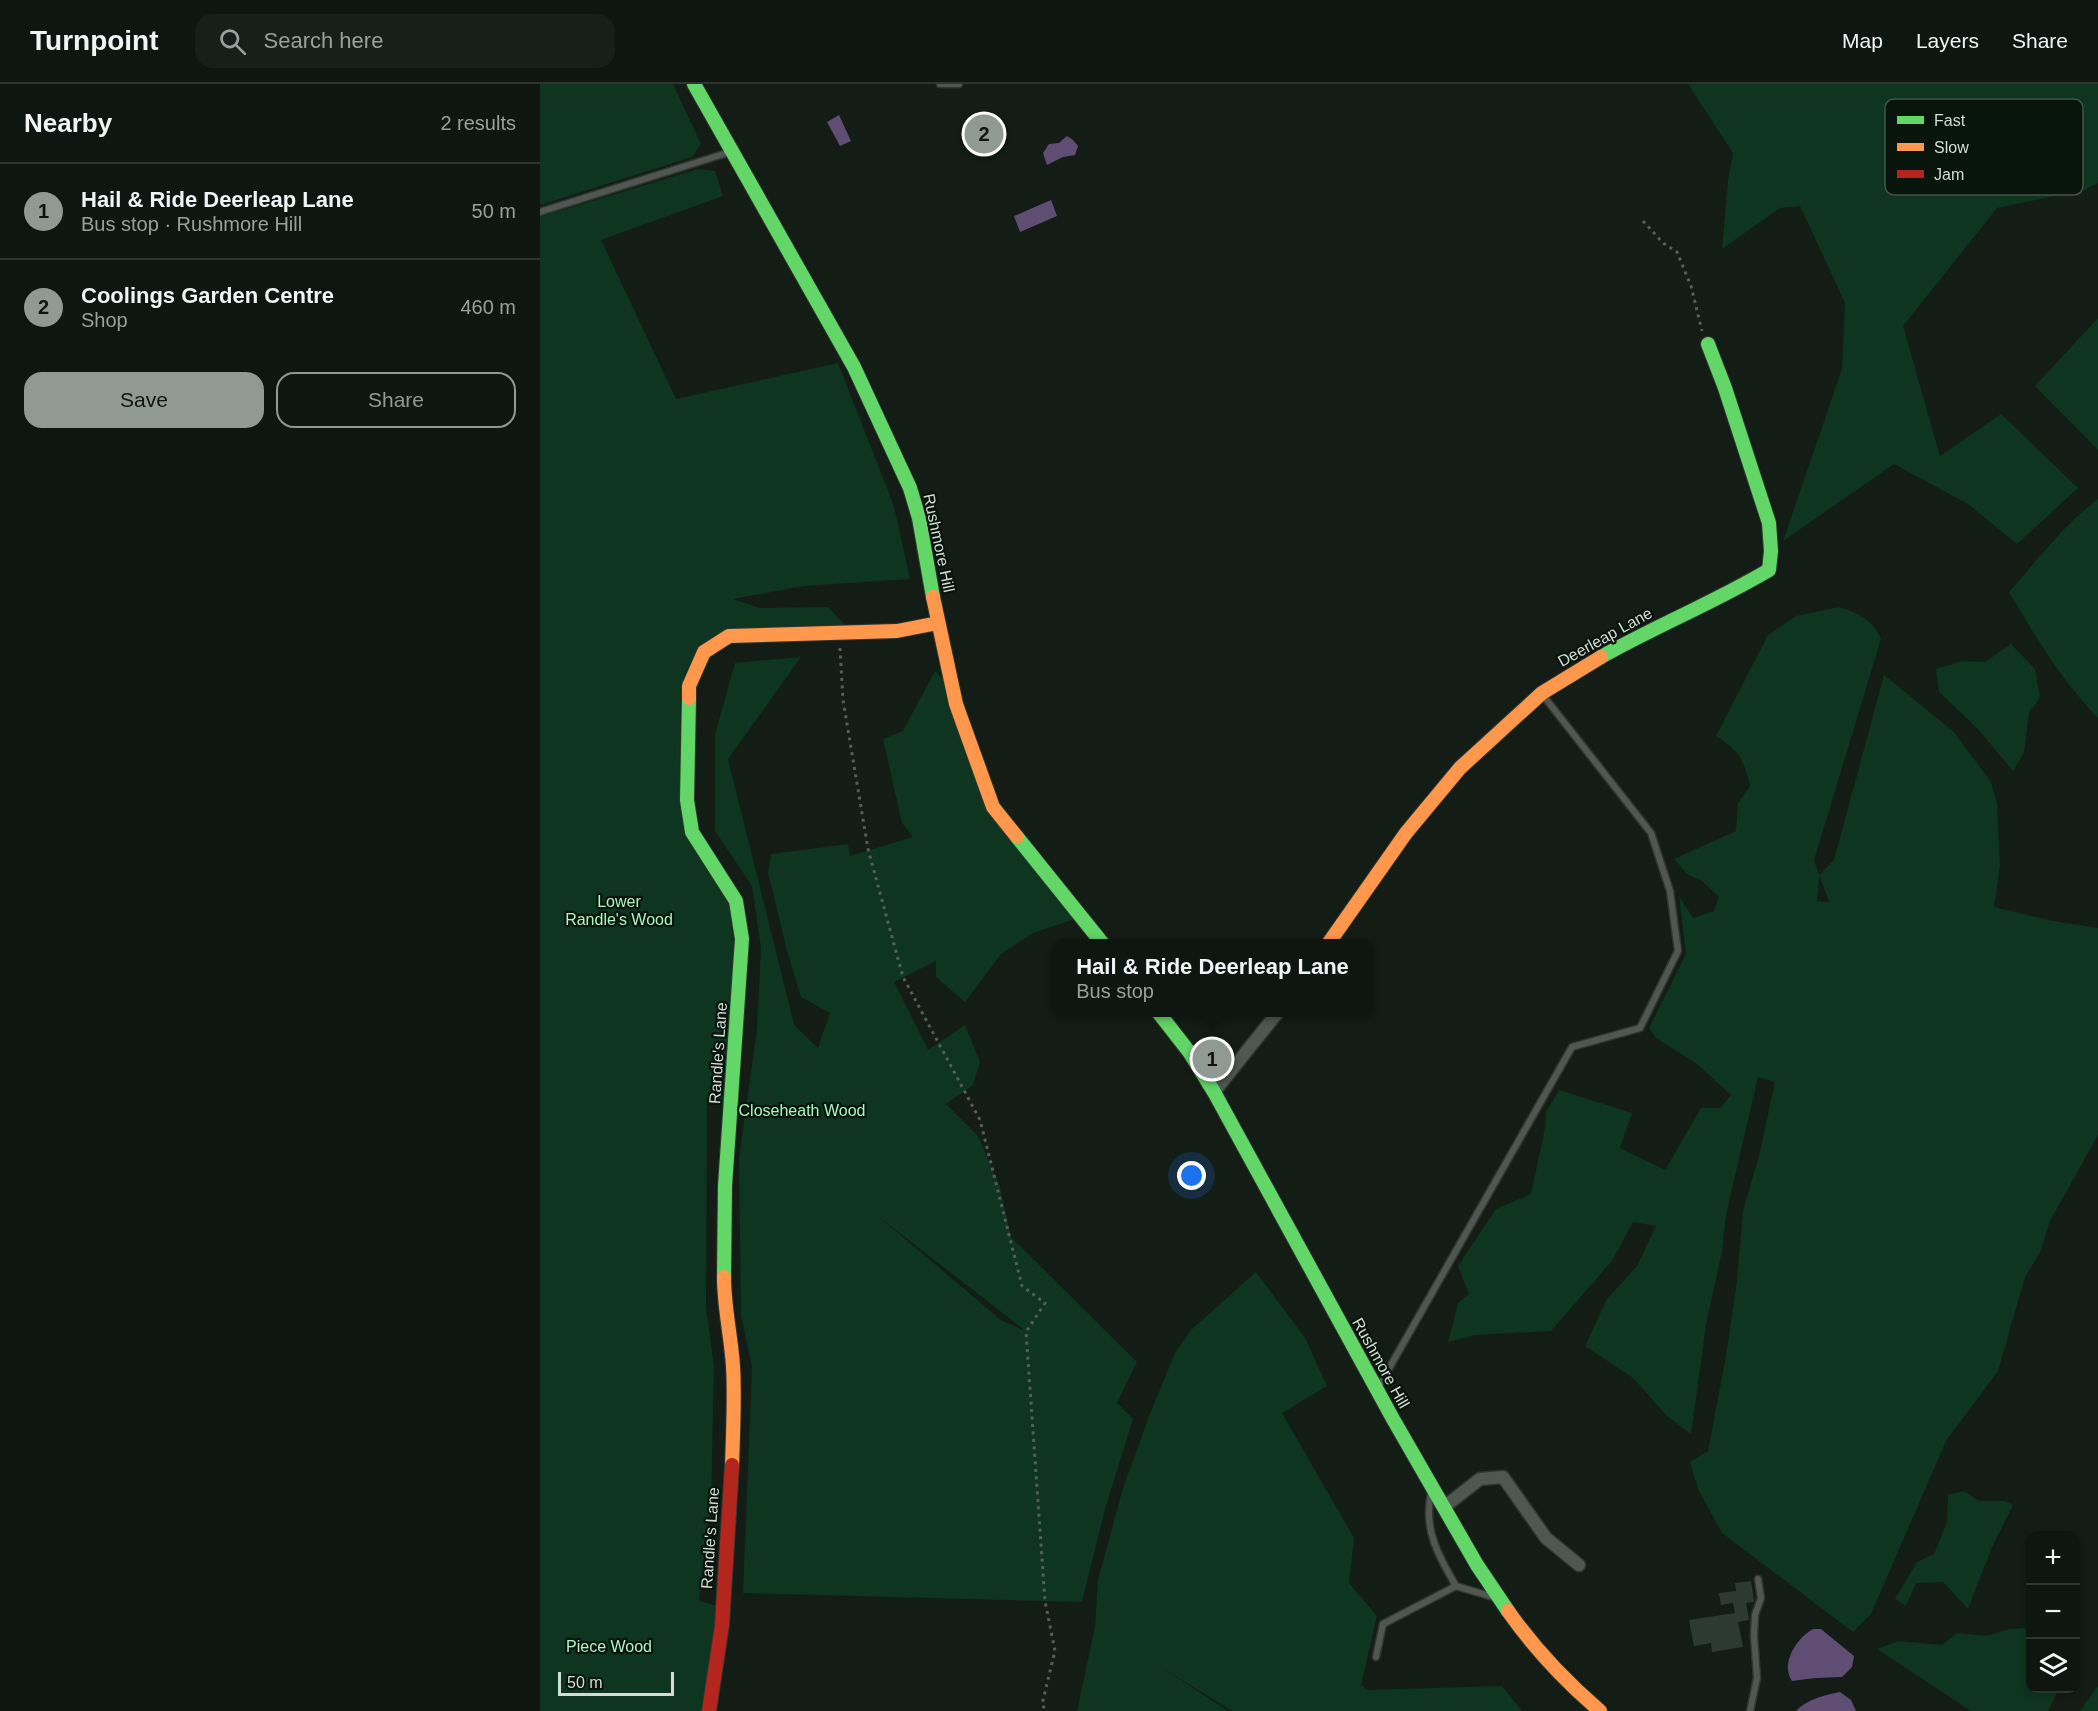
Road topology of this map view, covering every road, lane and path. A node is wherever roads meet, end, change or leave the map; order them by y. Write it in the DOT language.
graph roads {
  1 [pos="694,84"];
  2 [pos="940,84"];
  3 [pos="958,84"];
  4 [pos="731,152"];
  5 [pos="540,212"];
  6 [pos="1643,221"];
  7 [pos="1707,344"];
  8 [pos="938,623"];
  9 [pos="839,632"];
  10 [pos="1542,693"];
  11 [pos="1099,939"];
  12 [pos="1332,939"];
  13 [pos="1162,1017"];
  14 [pos="1274,1017"];
  15 [pos="1214,1092"];
  16 [pos="1376,1390"];
  17 [pos="1432,1487"];
  18 [pos="1444,1507"];
  19 [pos="1579,1565"];
  20 [pos="1758,1579"];
  21 [pos="1456,1586"];
  22 [pos="1500,1599"];
  23 [pos="1376,1657"];
  24 [pos="710,1711"];
  25 [pos="1046,1711"];
  26 [pos="1600,1711"];
  27 [pos="1750,1711"];
  1 -- 4 [label="street, Rushmore Hill"];
  2 -- 3 [label="lane"];
  4 -- 5 [label="lane"];
  4 -- 8 [label="street, Rushmore Hill"];
  6 -- 7 [label="path"];
  7 -- 10 [label="street, Deerleap Lane"];
  8 -- 9 [label="street, Randle's Lane"];
  8 -- 11 [label="street, Rushmore Hill"];
  9 -- 24 [label="street, Randle's Lane"];
  9 -- 25 [label="path"];
  10 -- 12 [label="street, Deerleap Lane"];
  10 -- 16 [label="lane"];
  13 -- 15 [label="street, Rushmore Hill"];
  14 -- 15 [label="street"];
  15 -- 16 [label="street, Rushmore Hill"];
  16 -- 17 [label="street, Rushmore Hill"];
  17 -- 18 [label="street, Rushmore Hill"];
  17 -- 21 [label="lane"];
  18 -- 19 [label="street"];
  18 -- 22 [label="street, Rushmore Hill"];
  20 -- 27 [label="lane"];
  21 -- 22 [label="lane"];
  21 -- 23 [label="lane"];
  22 -- 26 [label="street, Rushmore Hill"];
}
